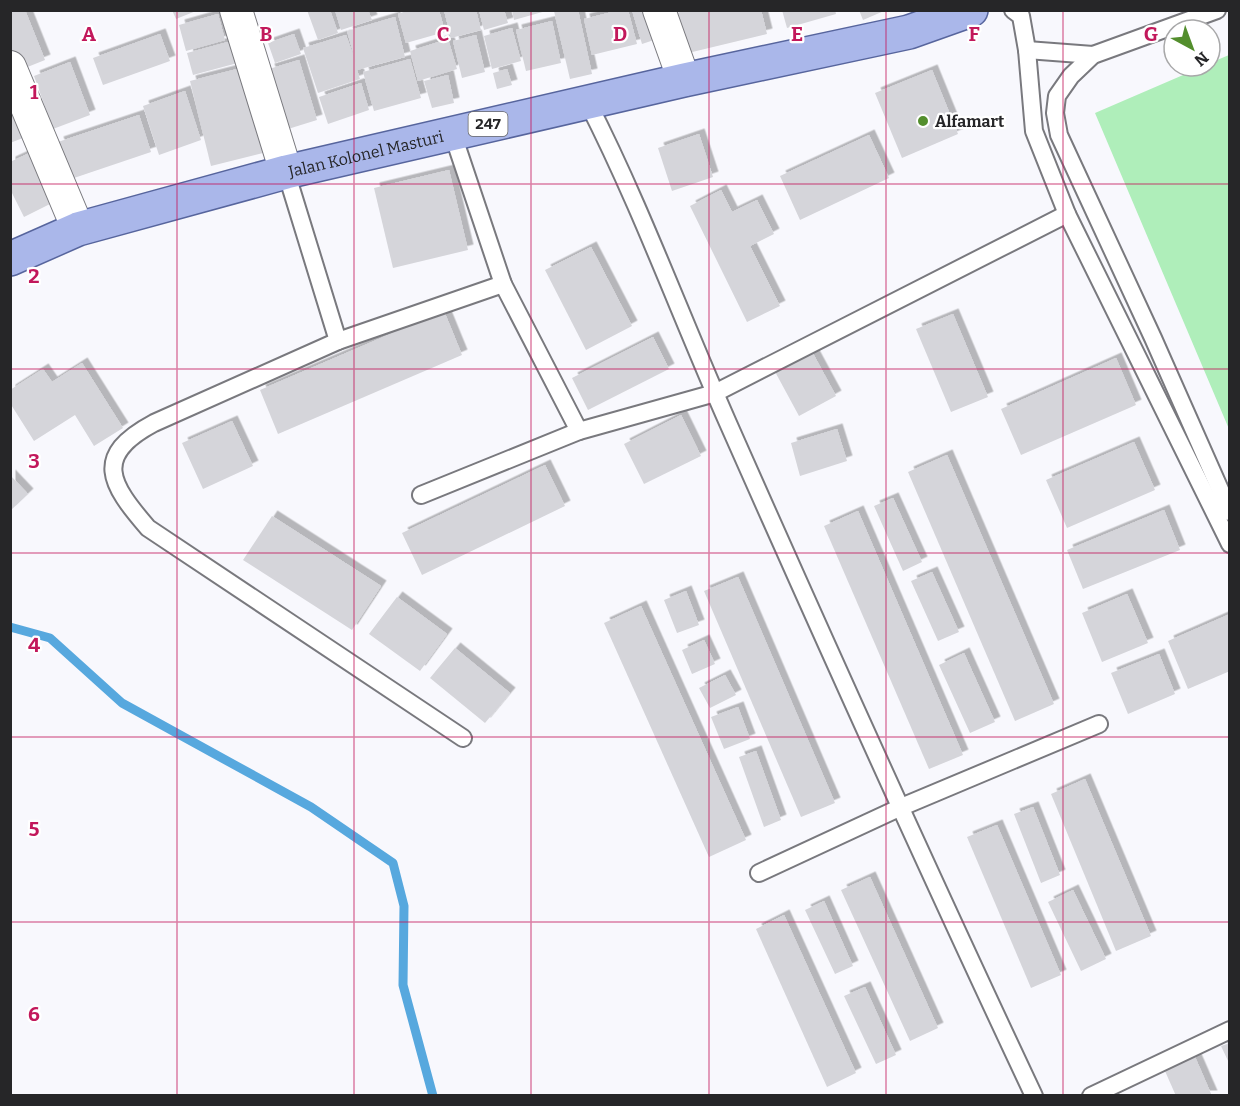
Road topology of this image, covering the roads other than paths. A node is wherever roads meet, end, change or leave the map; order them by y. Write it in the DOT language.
graph roads {
  1 [pos="236,10"];
  2 [pos="659,10"];
  3 [pos="971,10"];
  4 [pos="1013,10"];
  5 [pos="1218,10"];
  6 [pos="1027,50"];
  7 [pos="1094,55"];
  8 [pos="10,68"];
  9 [pos="684,80"];
  10 [pos="588,103"];
  11 [pos="452,132"];
  12 [pos="286,172"];
  13 [pos="1067,213"];
  14 [pos="78,229"];
  15 [pos="10,259"];
  16 [pos="503,284"];
  17 [pos="338,341"];
  18 [pos="715,393"];
  19 [pos="579,431"];
  20 [pos="421,495"];
  21 [pos="1230,512"];
  22 [pos="1230,544"];
  23 [pos="1099,724"];
  24 [pos="463,738"];
  25 [pos="899,808"];
  26 [pos="759,873"];
  27 [pos="1230,1030"];
  28 [pos="1034,1095"];
  29 [pos="1091,1095"];
  1 -- 12 [label="street"];
  2 -- 9 [label="street"];
  3 -- 9 [label="main road, Jalan Kolonel Masturi / 247"];
  4 -- 6 [label="lane"];
  5 -- 7 [label="lane"];
  6 -- 7 [label="lane"];
  6 -- 13 [label="lane"];
  7 -- 21 [label="lane"];
  8 -- 14 [label="street"];
  9 -- 10 [label="main road, Jalan Kolonel Masturi / 247"];
  10 -- 11 [label="main road, Jalan Kolonel Masturi / 247"];
  10 -- 18 [label="lane"];
  11 -- 12 [label="main road, Jalan Kolonel Masturi / 247"];
  11 -- 16 [label="lane"];
  12 -- 14 [label="main road, Jalan Kolonel Masturi / 247"];
  12 -- 17 [label="lane"];
  13 -- 18 [label="lane"];
  13 -- 22 [label="lane"];
  14 -- 15 [label="main road, Jalan Kolonel Masturi / 247"];
  16 -- 17 [label="lane"];
  16 -- 19 [label="lane"];
  17 -- 24 [label="lane"];
  18 -- 19 [label="lane"];
  18 -- 25 [label="lane"];
  19 -- 20 [label="lane"];
  23 -- 25 [label="lane"];
  25 -- 26 [label="lane"];
  25 -- 28 [label="lane"];
  27 -- 29 [label="lane"];
}
